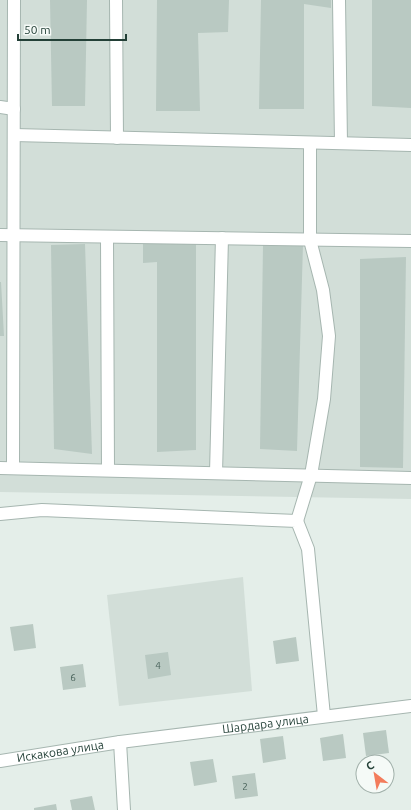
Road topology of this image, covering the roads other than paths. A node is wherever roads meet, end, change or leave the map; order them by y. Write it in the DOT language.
graph roads {
  1 [pos="14,0"];
  2 [pos="116,0"];
  3 [pos="339,0"];
  4 [pos="0,107"];
  5 [pos="14,109"];
  6 [pos="14,135"];
  7 [pos="117,138"];
  8 [pos="310,143"];
  9 [pos="340,143"];
  10 [pos="411,145"];
  11 [pos="0,235"];
  12 [pos="14,235"];
  13 [pos="107,237"];
  14 [pos="222,238"];
  15 [pos="310,240"];
  16 [pos="411,241"];
  17 [pos="0,468"];
  18 [pos="13,468"];
  19 [pos="108,470"];
  20 [pos="216,473"];
  21 [pos="311,475"];
  22 [pos="411,478"];
  23 [pos="0,514"];
  24 [pos="297,521"];
  25 [pos="411,706"];
  26 [pos="324,716"];
  27 [pos="120,742"];
  28 [pos="0,760"];
  29 [pos="124,810"];
  1 -- 5 [label="street"];
  2 -- 7 [label="street"];
  3 -- 9 [label="street"];
  4 -- 5 [label="street"];
  5 -- 6 [label="street"];
  6 -- 7 [label="street"];
  6 -- 12 [label="street"];
  7 -- 8 [label="street"];
  8 -- 9 [label="street"];
  8 -- 15 [label="street"];
  9 -- 10 [label="street"];
  11 -- 12 [label="street"];
  12 -- 13 [label="street"];
  12 -- 18 [label="street"];
  13 -- 14 [label="street"];
  13 -- 19 [label="street"];
  14 -- 15 [label="street"];
  14 -- 20 [label="street"];
  15 -- 16 [label="street"];
  15 -- 21 [label="street"];
  17 -- 18 [label="street"];
  18 -- 19 [label="street"];
  19 -- 20 [label="street"];
  20 -- 21 [label="street"];
  21 -- 22 [label="street"];
  21 -- 24 [label="street"];
  23 -- 24 [label="street"];
  24 -- 26 [label="street"];
  25 -- 26 [label="street, Шардара улица"];
  26 -- 27 [label="street, Шардара улица"];
  27 -- 28 [label="street, Искакова улица"];
  27 -- 29 [label="street"];
}
